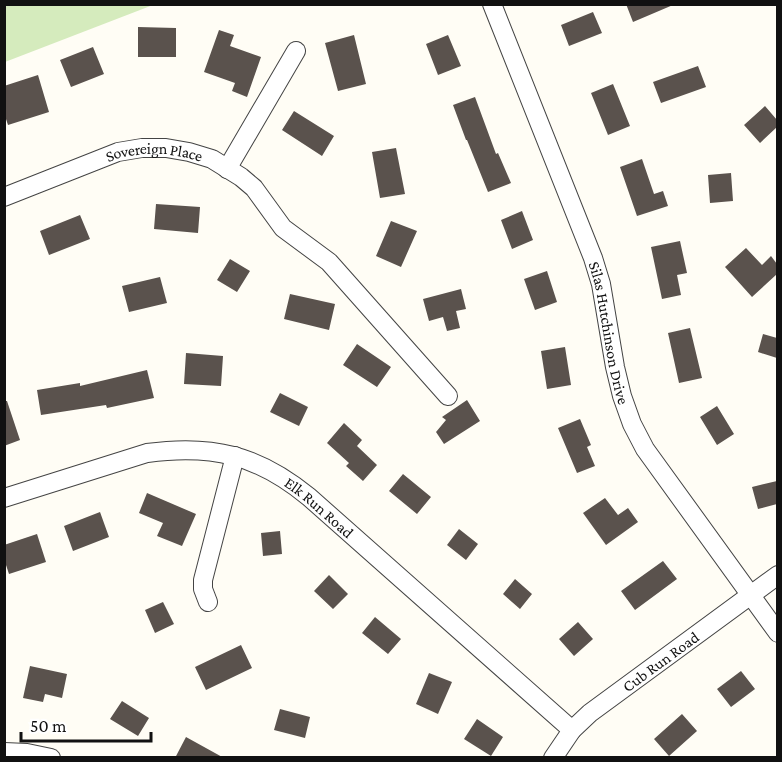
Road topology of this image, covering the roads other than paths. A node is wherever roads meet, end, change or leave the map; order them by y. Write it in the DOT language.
graph roads {
  1 [pos="492,4"];
  2 [pos="296,51"];
  3 [pos="227,169"];
  4 [pos="4,197"];
  5 [pos="448,396"];
  6 [pos="235,456"];
  7 [pos="4,498"];
  8 [pos="777,575"];
  9 [pos="750,595"];
  10 [pos="208,602"];
  11 [pos="777,633"];
  12 [pos="572,730"];
  13 [pos="4,752"];
  14 [pos="51,758"];
  15 [pos="553,758"];
  1 -- 9 [label="street, Silas Hutchinson Drive"];
  2 -- 3 [label="street"];
  3 -- 4 [label="street, Sovereign Place"];
  3 -- 5 [label="street, Sovereign Place"];
  6 -- 7 [label="street, Elk Run Road"];
  6 -- 10 [label="street"];
  6 -- 12 [label="street, Elk Run Road"];
  8 -- 9 [label="street, Cub Run Road"];
  9 -- 11 [label="street, Silas Hutchinson Drive"];
  9 -- 12 [label="street, Cub Run Road"];
  12 -- 15 [label="street, Cub Run Road"];
  13 -- 14 [label="street"];
}
